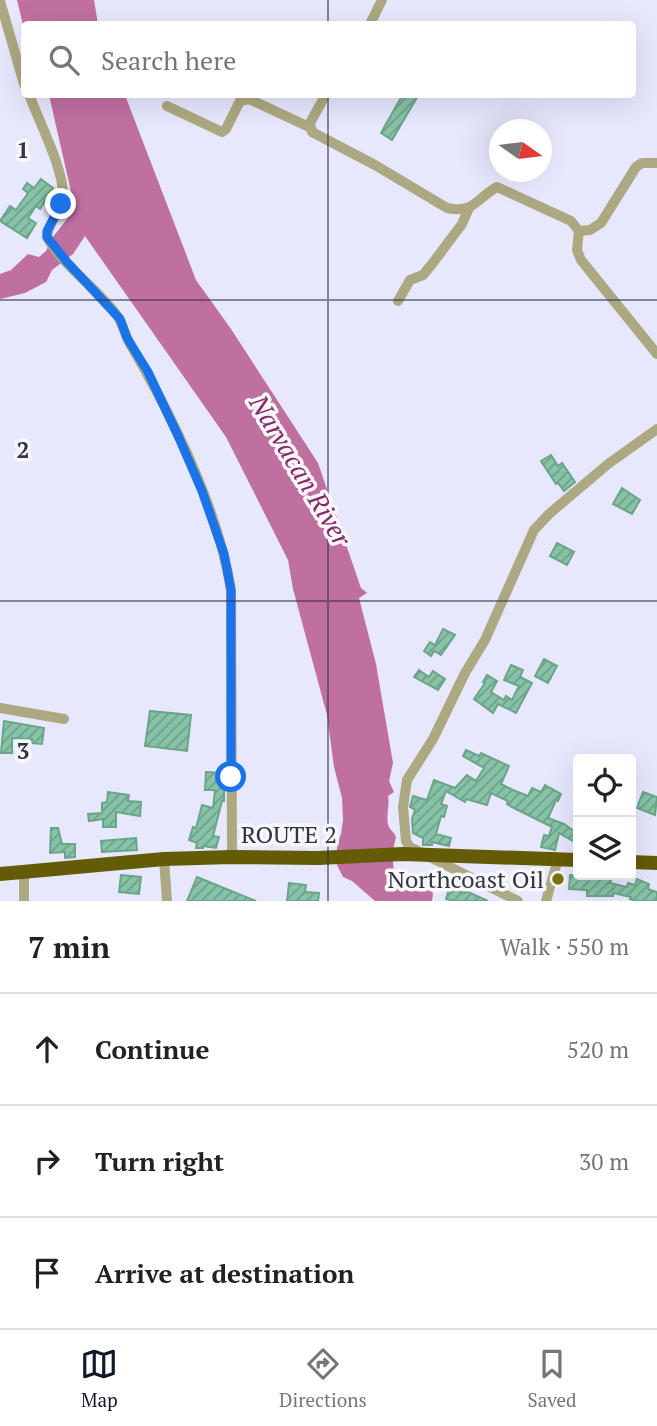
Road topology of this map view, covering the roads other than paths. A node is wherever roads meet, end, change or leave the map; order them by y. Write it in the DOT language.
graph roads {
  1 [pos="382,0"];
  2 [pos="0,1"];
  3 [pos="372,21"];
  4 [pos="21,74"];
  5 [pos="31,98"];
  6 [pos="324,98"];
  7 [pos="167,106"];
  8 [pos="309,127"];
  9 [pos="657,163"];
  10 [pos="470,208"];
  11 [pos="579,231"];
  12 [pos="398,301"];
  13 [pos="657,354"];
  14 [pos="657,429"];
  15 [pos="0,708"];
  16 [pos="64,719"];
  17 [pos="428,855"];
  18 [pos="232,857"];
  19 [pos="164,859"];
  20 [pos="558,859"];
  21 [pos="573,860"];
  22 [pos="636,862"];
  23 [pos="657,863"];
  24 [pos="24,871"];
  25 [pos="0,874"];
  26 [pos="24,901"];
  27 [pos="167,901"];
  28 [pos="518,901"];
  29 [pos="546,901"];
  1 -- 3 [label="street"];
  2 -- 4 [label="street"];
  5 -- 18 [label="street"];
  6 -- 8 [label="street"];
  7 -- 8 [label="street"];
  8 -- 10 [label="street"];
  9 -- 11 [label="street"];
  10 -- 11 [label="street"];
  10 -- 12 [label="street"];
  11 -- 13 [label="street"];
  14 -- 17 [label="street"];
  15 -- 16 [label="street"];
  17 -- 18 [label="highway, ROUTE 2"];
  17 -- 20 [label="highway, ROUTE 2"];
  17 -- 28 [label="street"];
  18 -- 19 [label="highway, ROUTE 2"];
  19 -- 24 [label="highway, ROUTE 2"];
  19 -- 27 [label="street"];
  20 -- 21 [label="highway, ROUTE 2"];
  20 -- 29 [label="street"];
  22 -- 23 [label="highway"];
  24 -- 25 [label="highway, ROUTE 2"];
  24 -- 26 [label="street"];
}
